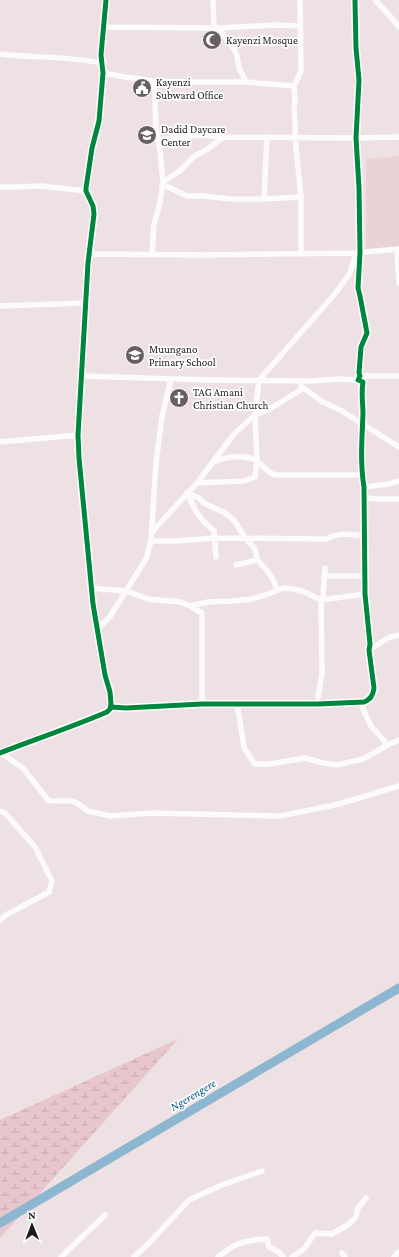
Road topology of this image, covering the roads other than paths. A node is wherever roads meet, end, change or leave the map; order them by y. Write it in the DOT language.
graph roads {
  1 [pos="106,0"];
  2 [pos="214,0"];
  3 [pos="300,0"];
  4 [pos="355,0"];
  5 [pos="375,0"];
  6 [pos="104,26"];
  7 [pos="300,26"];
  8 [pos="399,27"];
  9 [pos="216,28"];
  10 [pos="0,54"];
  11 [pos="101,63"];
  12 [pos="103,72"];
  13 [pos="154,81"];
  14 [pos="246,82"];
  15 [pos="294,86"];
  16 [pos="223,137"];
  17 [pos="266,137"];
  18 [pos="295,137"];
  19 [pos="399,137"];
  20 [pos="356,138"];
  21 [pos="157,140"];
  22 [pos="162,183"];
  23 [pos="0,187"];
  24 [pos="86,191"];
  25 [pos="301,198"];
  26 [pos="264,199"];
  27 [pos="398,249"];
  28 [pos="358,253"];
  29 [pos="89,254"];
  30 [pos="302,254"];
  31 [pos="152,256"];
  32 [pos="399,283"];
  33 [pos="86,303"];
  34 [pos="0,306"];
  35 [pos="81,376"];
  36 [pos="399,376"];
  37 [pos="359,378"];
  38 [pos="171,379"];
  39 [pos="259,380"];
  40 [pos="297,380"];
  41 [pos="304,388"];
  42 [pos="255,415"];
  43 [pos="363,424"];
  44 [pos="78,435"];
  45 [pos="0,442"];
  46 [pos="399,447"];
  47 [pos="257,460"];
  48 [pos="214,462"];
  49 [pos="362,475"];
  50 [pos="399,481"];
  51 [pos="197,483"];
  52 [pos="364,487"];
  53 [pos="188,493"];
  54 [pos="364,498"];
  55 [pos="399,499"];
  56 [pos="152,532"];
  57 [pos="364,536"];
  58 [pos="216,538"];
  59 [pos="245,538"];
  60 [pos="151,541"];
  61 [pos="216,557"];
  62 [pos="257,560"];
  63 [pos="236,565"];
  64 [pos="325,568"];
  65 [pos="324,576"];
  66 [pos="365,576"];
  67 [pos="91,588"];
  68 [pos="277,590"];
  69 [pos="126,591"];
  70 [pos="365,594"];
  71 [pos="322,598"];
  72 [pos="190,606"];
  73 [pos="97,629"];
  74 [pos="399,635"];
  75 [pos="369,650"];
  76 [pos="318,697"];
  77 [pos="360,702"];
  78 [pos="202,704"];
  79 [pos="237,704"];
  80 [pos="111,707"];
  81 [pos="399,740"];
  82 [pos="388,745"];
  83 [pos="0,753"];
  84 [pos="399,786"];
  85 [pos="0,811"];
  86 [pos="0,920"];
  87 [pos="262,1171"];
  88 [pos="366,1198"];
  89 [pos="105,1215"];
  90 [pos="399,1252"];
  91 [pos="61,1257"];
  92 [pos="134,1257"];
  93 [pos="218,1257"];
  94 [pos="283,1257"];
  95 [pos="292,1257"];
  96 [pos="394,1257"];
  1 -- 6 [label="street"];
  2 -- 9 [label="street"];
  3 -- 7 [label="street"];
  4 -- 20 [label="street"];
  5 -- 8 [label="street"];
  6 -- 9 [label="street"];
  6 -- 11 [label="street"];
  7 -- 9 [label="street"];
  7 -- 15 [label="street"];
  9 -- 14 [label="street"];
  10 -- 11 [label="street"];
  11 -- 12 [label="street"];
  12 -- 13 [label="street"];
  12 -- 24 [label="street"];
  13 -- 14 [label="street"];
  13 -- 21 [label="street"];
  14 -- 15 [label="street"];
  15 -- 18 [label="street"];
  16 -- 17 [label="street"];
  16 -- 21 [label="street"];
  16 -- 22 [label="street"];
  17 -- 18 [label="street"];
  17 -- 26 [label="street"];
  18 -- 20 [label="street"];
  18 -- 25 [label="street"];
  19 -- 20 [label="street"];
  20 -- 28 [label="street"];
  21 -- 22 [label="street"];
  22 -- 26 [label="street"];
  22 -- 31 [label="street"];
  23 -- 24 [label="street"];
  24 -- 29 [label="street"];
  25 -- 26 [label="street"];
  25 -- 30 [label="street"];
  27 -- 28 [label="street"];
  27 -- 32 [label="street"];
  28 -- 30 [label="street"];
  28 -- 37 [label="street"];
  28 -- 39 [label="street"];
  29 -- 31 [label="street"];
  29 -- 33 [label="street"];
  30 -- 31 [label="street"];
  33 -- 34 [label="street"];
  33 -- 35 [label="street"];
  35 -- 38 [label="street"];
  35 -- 44 [label="street"];
  36 -- 37 [label="street"];
  37 -- 40 [label="street"];
  37 -- 43 [label="street"];
  38 -- 39 [label="street"];
  38 -- 56 [label="street"];
  39 -- 40 [label="street"];
  39 -- 42 [label="street"];
  40 -- 41 [label="street"];
  41 -- 42 [label="street"];
  41 -- 43 [label="street"];
  42 -- 47 [label="street"];
  42 -- 48 [label="street"];
  43 -- 46 [label="street"];
  43 -- 49 [label="street"];
  44 -- 45 [label="street"];
  44 -- 67 [label="street"];
  47 -- 48 [label="street"];
  47 -- 49 [label="street"];
  47 -- 51 [label="street"];
  48 -- 51 [label="street"];
  49 -- 52 [label="street"];
  50 -- 52 [label="street"];
  51 -- 53 [label="street"];
  52 -- 54 [label="street"];
  53 -- 56 [label="street"];
  53 -- 58 [label="street"];
  53 -- 59 [label="street"];
  54 -- 55 [label="street"];
  54 -- 57 [label="street"];
  56 -- 60 [label="street"];
  57 -- 59 [label="street"];
  57 -- 66 [label="street"];
  58 -- 59 [label="street"];
  58 -- 60 [label="street"];
  58 -- 61 [label="street"];
  59 -- 62 [label="street"];
  60 -- 69 [label="street"];
  62 -- 63 [label="street"];
  62 -- 68 [label="street"];
  64 -- 65 [label="street"];
  65 -- 66 [label="street"];
  65 -- 71 [label="street"];
  66 -- 70 [label="street"];
  67 -- 69 [label="street"];
  67 -- 73 [label="street"];
  68 -- 71 [label="street"];
  68 -- 72 [label="street"];
  69 -- 72 [label="street"];
  69 -- 73 [label="street"];
  70 -- 71 [label="street"];
  70 -- 75 [label="street"];
  71 -- 76 [label="street"];
  72 -- 78 [label="street"];
  73 -- 80 [label="street"];
  74 -- 75 [label="street"];
  75 -- 77 [label="street"];
  77 -- 79 [label="street"];
  77 -- 82 [label="street"];
  78 -- 79 [label="street"];
  78 -- 80 [label="street"];
  79 -- 82 [label="street"];
  80 -- 83 [label="street"];
  81 -- 82 [label="street"];
  83 -- 84 [label="street"];
  85 -- 86 [label="street"];
  87 -- 92 [label="street"];
  88 -- 95 [label="street"];
  89 -- 91 [label="street"];
  90 -- 96 [label="street"];
  93 -- 94 [label="street"];
}
